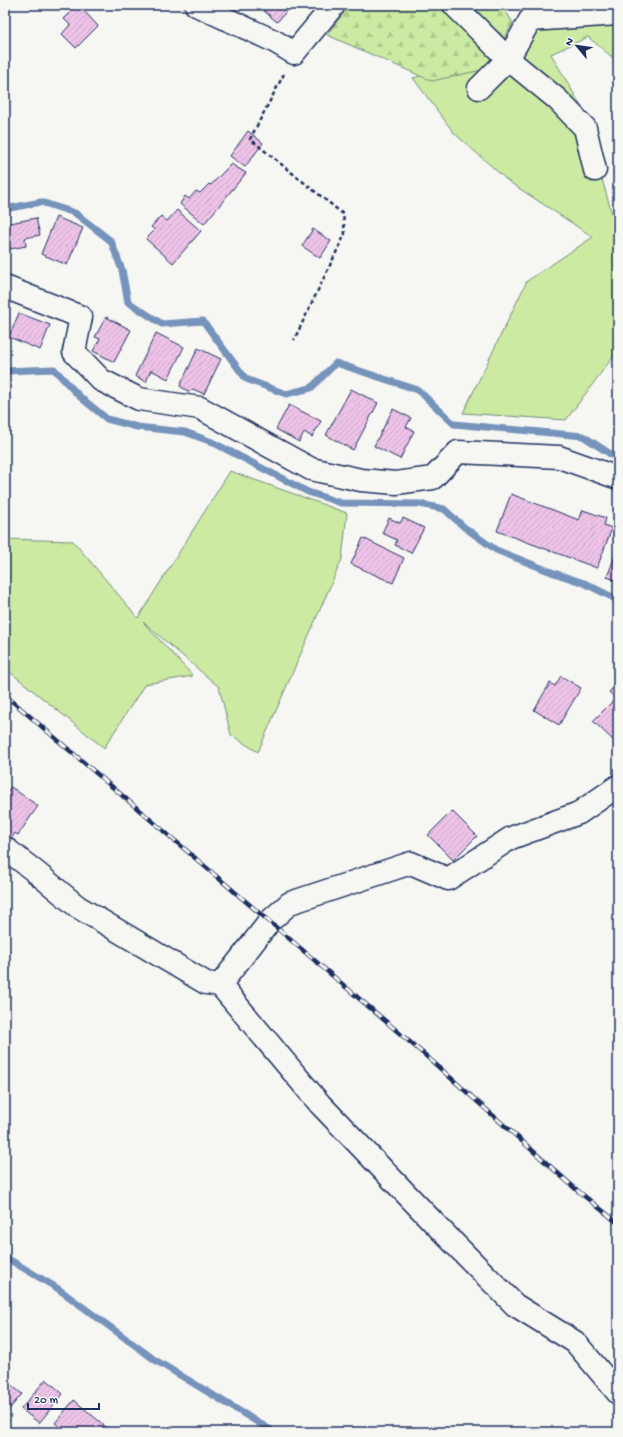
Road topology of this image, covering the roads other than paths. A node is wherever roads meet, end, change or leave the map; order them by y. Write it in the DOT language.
graph roads {
  1 [pos="196,5"];
  2 [pos="334,5"];
  3 [pos="454,5"];
  4 [pos="618,14"];
  5 [pos="508,59"];
  6 [pos="479,88"];
  7 [pos="595,170"];
  8 [pos="5,286"];
  9 [pos="618,478"];
  10 [pos="618,786"];
  11 [pos="5,848"];
  12 [pos="220,985"];
  13 [pos="618,1392"];
  1 -- 2 [label="street"];
  3 -- 5 [label="street"];
  4 -- 5 [label="street"];
  5 -- 6 [label="street"];
  5 -- 7 [label="street"];
  8 -- 9 [label="street"];
  10 -- 12 [label="street"];
  11 -- 12 [label="street"];
  12 -- 13 [label="street"];
}
